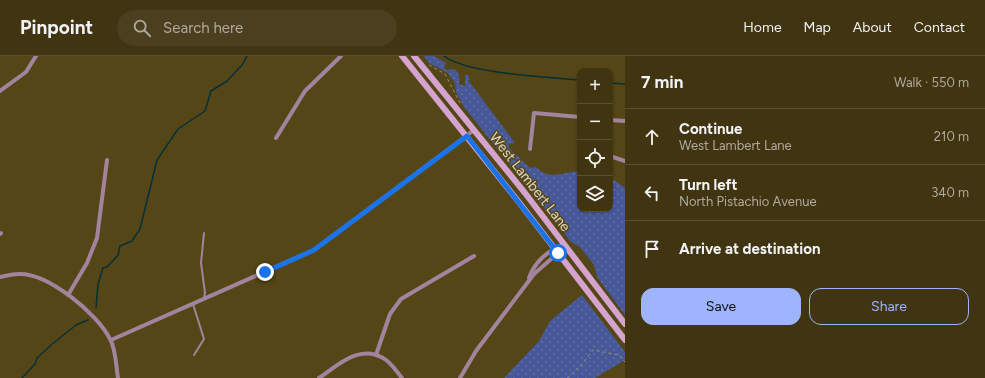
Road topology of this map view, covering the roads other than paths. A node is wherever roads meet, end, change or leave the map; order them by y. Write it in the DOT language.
graph roads {
  1 [pos="36,56"];
  2 [pos="341,56"];
  3 [pos="402,56"];
  4 [pos="414,56"];
  5 [pos="0,91"];
  6 [pos="577,117"];
  7 [pos="613,120"];
  8 [pos="625,121"];
  9 [pos="474,130"];
  10 [pos="467,136"];
  11 [pos="276,138"];
  12 [pos="530,149"];
  13 [pos="613,157"];
  14 [pos="107,160"];
  15 [pos="625,161"];
  16 [pos="204,233"];
  17 [pos="564,244"];
  18 [pos="557,250"];
  19 [pos="474,256"];
  20 [pos="0,277"];
  21 [pos="68,295"];
  22 [pos="204,300"];
  23 [pos="193,304"];
  24 [pos="625,324"];
  25 [pos="111,340"];
  26 [pos="625,340"];
  27 [pos="194,355"];
  28 [pos="376,355"];
  29 [pos="118,378"];
  30 [pos="319,378"];
  31 [pos="402,378"];
  32 [pos="460,378"];
  1 -- 5 [label="street"];
  2 -- 11 [label="street"];
  3 -- 10 [label="main road, West Lambert Lane"];
  4 -- 9 [label="main road, West Lambert Lane"];
  6 -- 12 [label="street"];
  7 -- 8 [label="street"];
  9 -- 10 [label="street"];
  9 -- 17 [label="main road, West Lambert Lane"];
  10 -- 18 [label="main road, West Lambert Lane"];
  10 -- 22 [label="street"];
  13 -- 15 [label="street"];
  14 -- 21 [label="street"];
  16 -- 22 [label="lane"];
  17 -- 18 [label="street"];
  17 -- 24 [label="main road, West Lambert Lane"];
  18 -- 26 [label="main road, West Lambert Lane"];
  18 -- 32 [label="street"];
  19 -- 28 [label="street"];
  20 -- 21 [label="street"];
  21 -- 25 [label="street"];
  22 -- 23 [label="street"];
  23 -- 25 [label="street"];
  23 -- 27 [label="lane"];
  25 -- 29 [label="street"];
  28 -- 30 [label="street"];
  28 -- 31 [label="street"];
}
